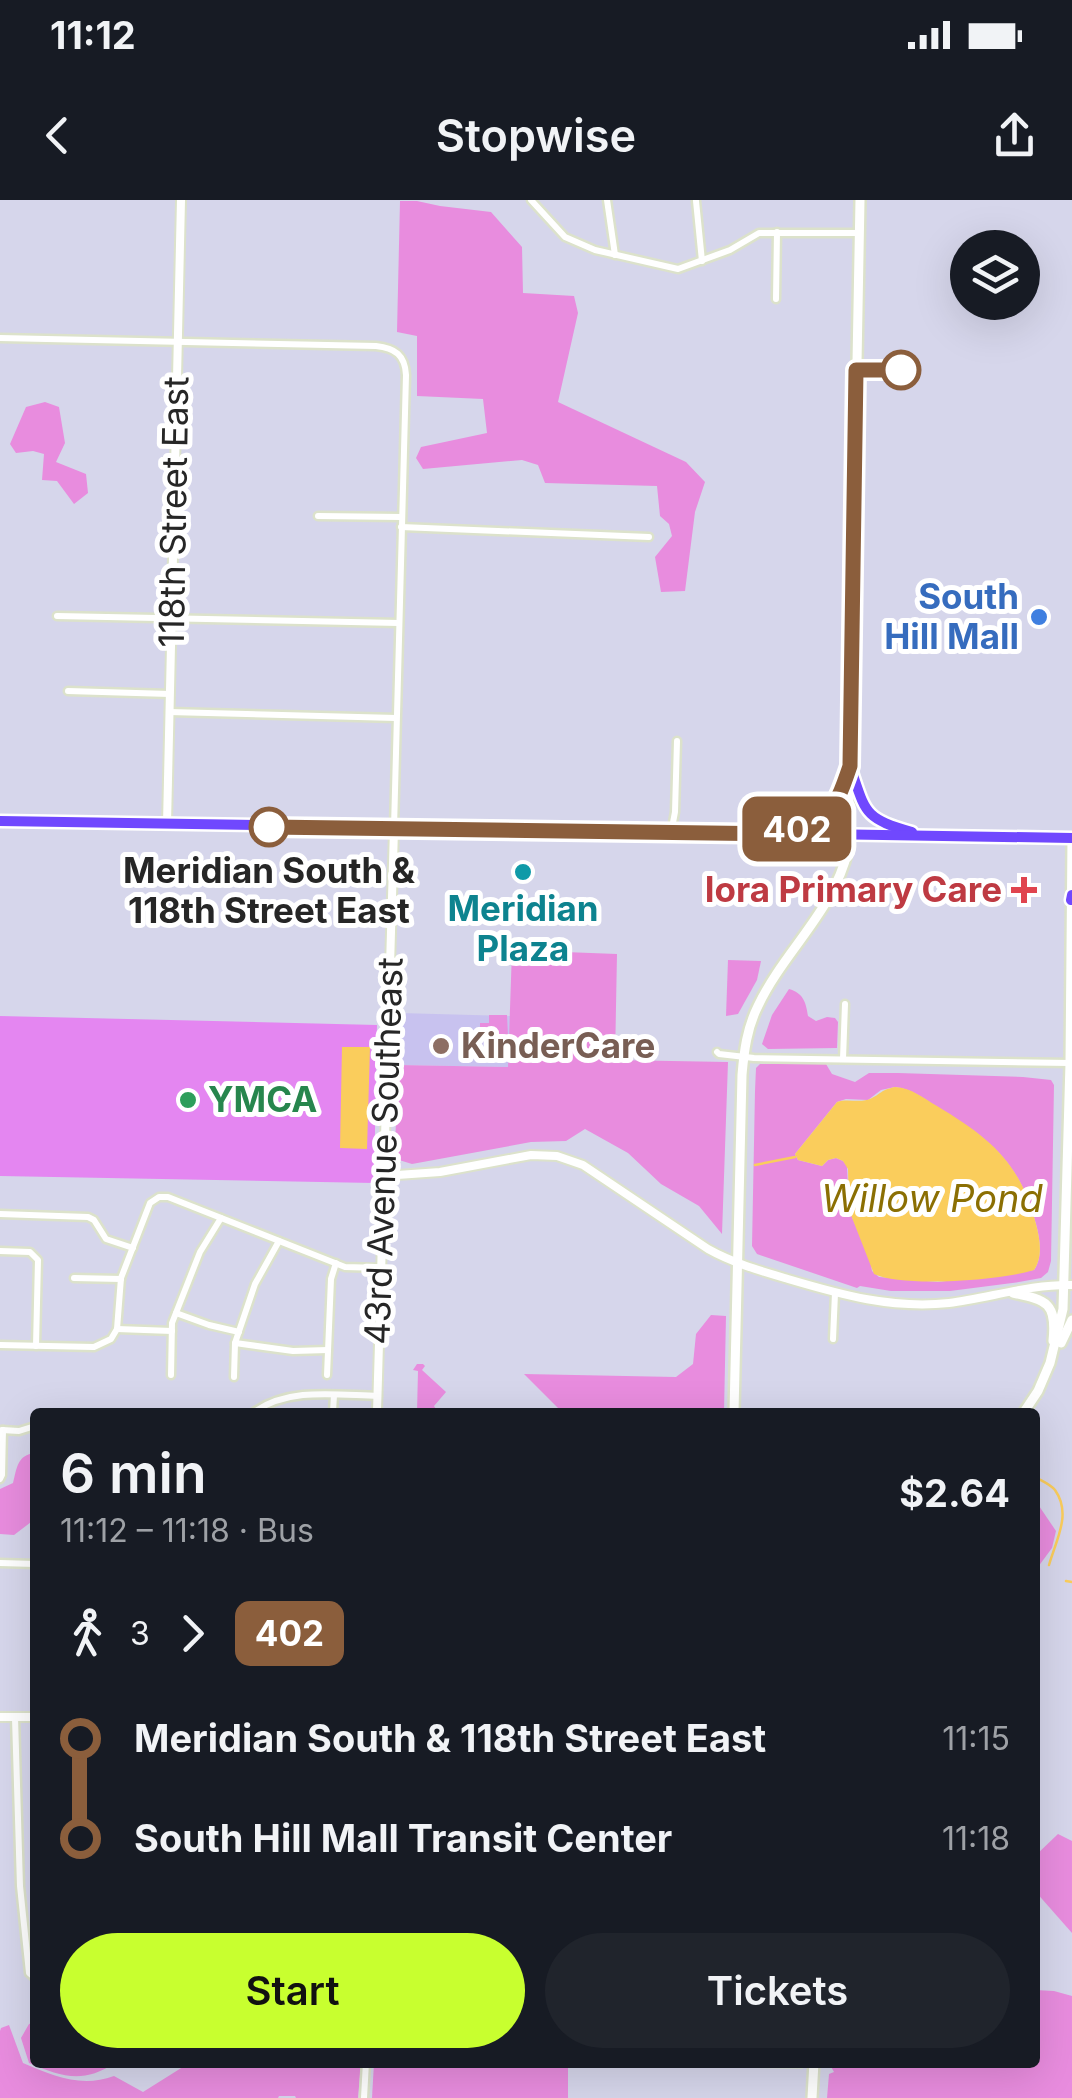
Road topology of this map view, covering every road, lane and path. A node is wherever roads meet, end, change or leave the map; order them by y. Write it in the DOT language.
graph roads {
  1 [pos="181,200"];
  2 [pos="530,200"];
  3 [pos="607,200"];
  4 [pos="860,200"];
  5 [pos="696,201"];
  6 [pos="777,232"];
  7 [pos="859,232"];
  8 [pos="615,255"];
  9 [pos="702,261"];
  10 [pos="776,299"];
  11 [pos="0,338"];
  12 [pos="177,342"];
  13 [pos="318,516"];
  14 [pos="402,517"];
  15 [pos="401,527"];
  16 [pos="649,537"];
  17 [pos="57,616"];
  18 [pos="171,618"];
  19 [pos="399,623"];
  20 [pos="68,691"];
  21 [pos="170,694"];
  22 [pos="169,712"];
  23 [pos="396,718"];
  24 [pos="677,740"];
  25 [pos="850,766"];
  26 [pos="0,821"];
  27 [pos="167,824"];
  28 [pos="394,829"];
  29 [pos="671,833"];
  30 [pos="774,834"];
  31 [pos="849,835"];
  32 [pos="928,836"];
  33 [pos="1072,838"];
  34 [pos="1071,898"];
  35 [pos="845,1004"];
  36 [pos="717,1052"];
  37 [pos="743,1057"];
  38 [pos="843,1059"];
  39 [pos="1070,1063"];
  40 [pos="383,1176"];
  41 [pos="0,1214"];
  42 [pos="221,1218"];
  43 [pos="279,1241"];
  44 [pos="132,1248"];
  45 [pos="0,1251"];
  46 [pos="336,1263"];
  47 [pos="737,1263"];
  48 [pos="381,1268"];
  49 [pos="74,1278"];
  50 [pos="121,1280"];
  51 [pos="1068,1285"];
  52 [pos="835,1293"];
  53 [pos="1013,1293"];
  54 [pos="176,1313"];
  55 [pos="1072,1320"];
  56 [pos="117,1329"];
  57 [pos="172,1331"];
  58 [pos="239,1332"];
  59 [pos="833,1339"];
  60 [pos="236,1343"];
  61 [pos="0,1345"];
  62 [pos="36,1346"];
  63 [pos="328,1350"];
  64 [pos="1050,1364"];
  65 [pos="171,1375"];
  66 [pos="327,1375"];
  67 [pos="234,1377"];
  68 [pos="334,1395"];
  69 [pos="378,1396"];
  70 [pos="261,1408"];
  71 [pos="333,1408"];
  72 [pos="377,1408"];
  73 [pos="734,1408"];
  74 [pos="1027,1408"];
  75 [pos="30,1427"];
  76 [pos="2,1430"];
  77 [pos="0,1479"];
  78 [pos="0,1562"];
  79 [pos="30,1564"];
  80 [pos="0,1716"];
  81 [pos="16,1717"];
  82 [pos="30,1717"];
  83 [pos="30,1973"];
  84 [pos="366,2068"];
  85 [pos="814,2068"];
  86 [pos="364,2098"];
  87 [pos="812,2098"];
  1 -- 12 [label="street, 118th Street East"];
  2 -- 8 [label="street"];
  3 -- 8 [label="street"];
  4 -- 7 [label="main road"];
  5 -- 9 [label="street"];
  6 -- 7 [label="street"];
  6 -- 9 [label="street"];
  6 -- 10 [label="street"];
  7 -- 25 [label="main road"];
  8 -- 9 [label="street"];
  11 -- 12 [label="street"];
  12 -- 14 [label="street"];
  12 -- 18 [label="street, 118th Street East"];
  13 -- 14 [label="street"];
  14 -- 15 [label="street"];
  15 -- 16 [label="street"];
  15 -- 19 [label="street"];
  17 -- 18 [label="street"];
  18 -- 19 [label="street"];
  18 -- 21 [label="street, 118th Street East"];
  19 -- 23 [label="street"];
  20 -- 21 [label="street"];
  21 -- 22 [label="street, 118th Street East"];
  22 -- 23 [label="street"];
  22 -- 27 [label="street, 118th Street East"];
  23 -- 28 [label="street"];
  24 -- 29 [label="street"];
  25 -- 30 [label="main road"];
  25 -- 31 [label="main road"];
  25 -- 32 [label="main road"];
  26 -- 27 [label="main road"];
  27 -- 28 [label="main road"];
  28 -- 29 [label="main road"];
  28 -- 40 [label="street, 43rd Avenue Southeast"];
  29 -- 30 [label="main road"];
  30 -- 31 [label="main road"];
  31 -- 32 [label="main road"];
  31 -- 37 [label="main road"];
  32 -- 33 [label="main road"];
  33 -- 34 [label="main road"];
  34 -- 39 [label="main road"];
  35 -- 38 [label="street"];
  36 -- 37 [label="street"];
  37 -- 38 [label="street"];
  37 -- 47 [label="main road"];
  38 -- 39 [label="street"];
  39 -- 51 [label="main road"];
  40 -- 47 [label="street"];
  40 -- 48 [label="street, 43rd Avenue Southeast"];
  41 -- 44 [label="street"];
  42 -- 43 [label="street"];
  42 -- 44 [label="street"];
  42 -- 54 [label="street"];
  43 -- 46 [label="street"];
  43 -- 58 [label="street"];
  44 -- 50 [label="street"];
  45 -- 62 [label="street"];
  46 -- 48 [label="street"];
  46 -- 63 [label="street"];
  47 -- 52 [label="street"];
  47 -- 73 [label="main road"];
  48 -- 69 [label="street, 43rd Avenue Southeast"];
  49 -- 50 [label="street"];
  50 -- 56 [label="street"];
  51 -- 53 [label="street"];
  51 -- 64 [label="main road"];
  52 -- 53 [label="street"];
  52 -- 59 [label="street"];
  53 -- 64 [label="main road"];
  54 -- 57 [label="street"];
  54 -- 58 [label="street"];
  55 -- 64 [label="main road"];
  56 -- 57 [label="street"];
  56 -- 62 [label="street"];
  57 -- 65 [label="street"];
  58 -- 60 [label="street"];
  60 -- 63 [label="street"];
  60 -- 67 [label="street"];
  61 -- 62 [label="street"];
  63 -- 66 [label="street"];
  64 -- 74 [label="main road"];
  68 -- 69 [label="street"];
  68 -- 70 [label="street"];
  68 -- 71 [label="street"];
  69 -- 72 [label="street, 43rd Avenue Southeast"];
  75 -- 76 [label="street"];
  76 -- 77 [label="street"];
  78 -- 79 [label="street"];
  80 -- 81 [label="street"];
  81 -- 82 [label="street"];
  81 -- 83 [label="street"];
  84 -- 86 [label="street"];
  85 -- 87 [label="main road"];
}
